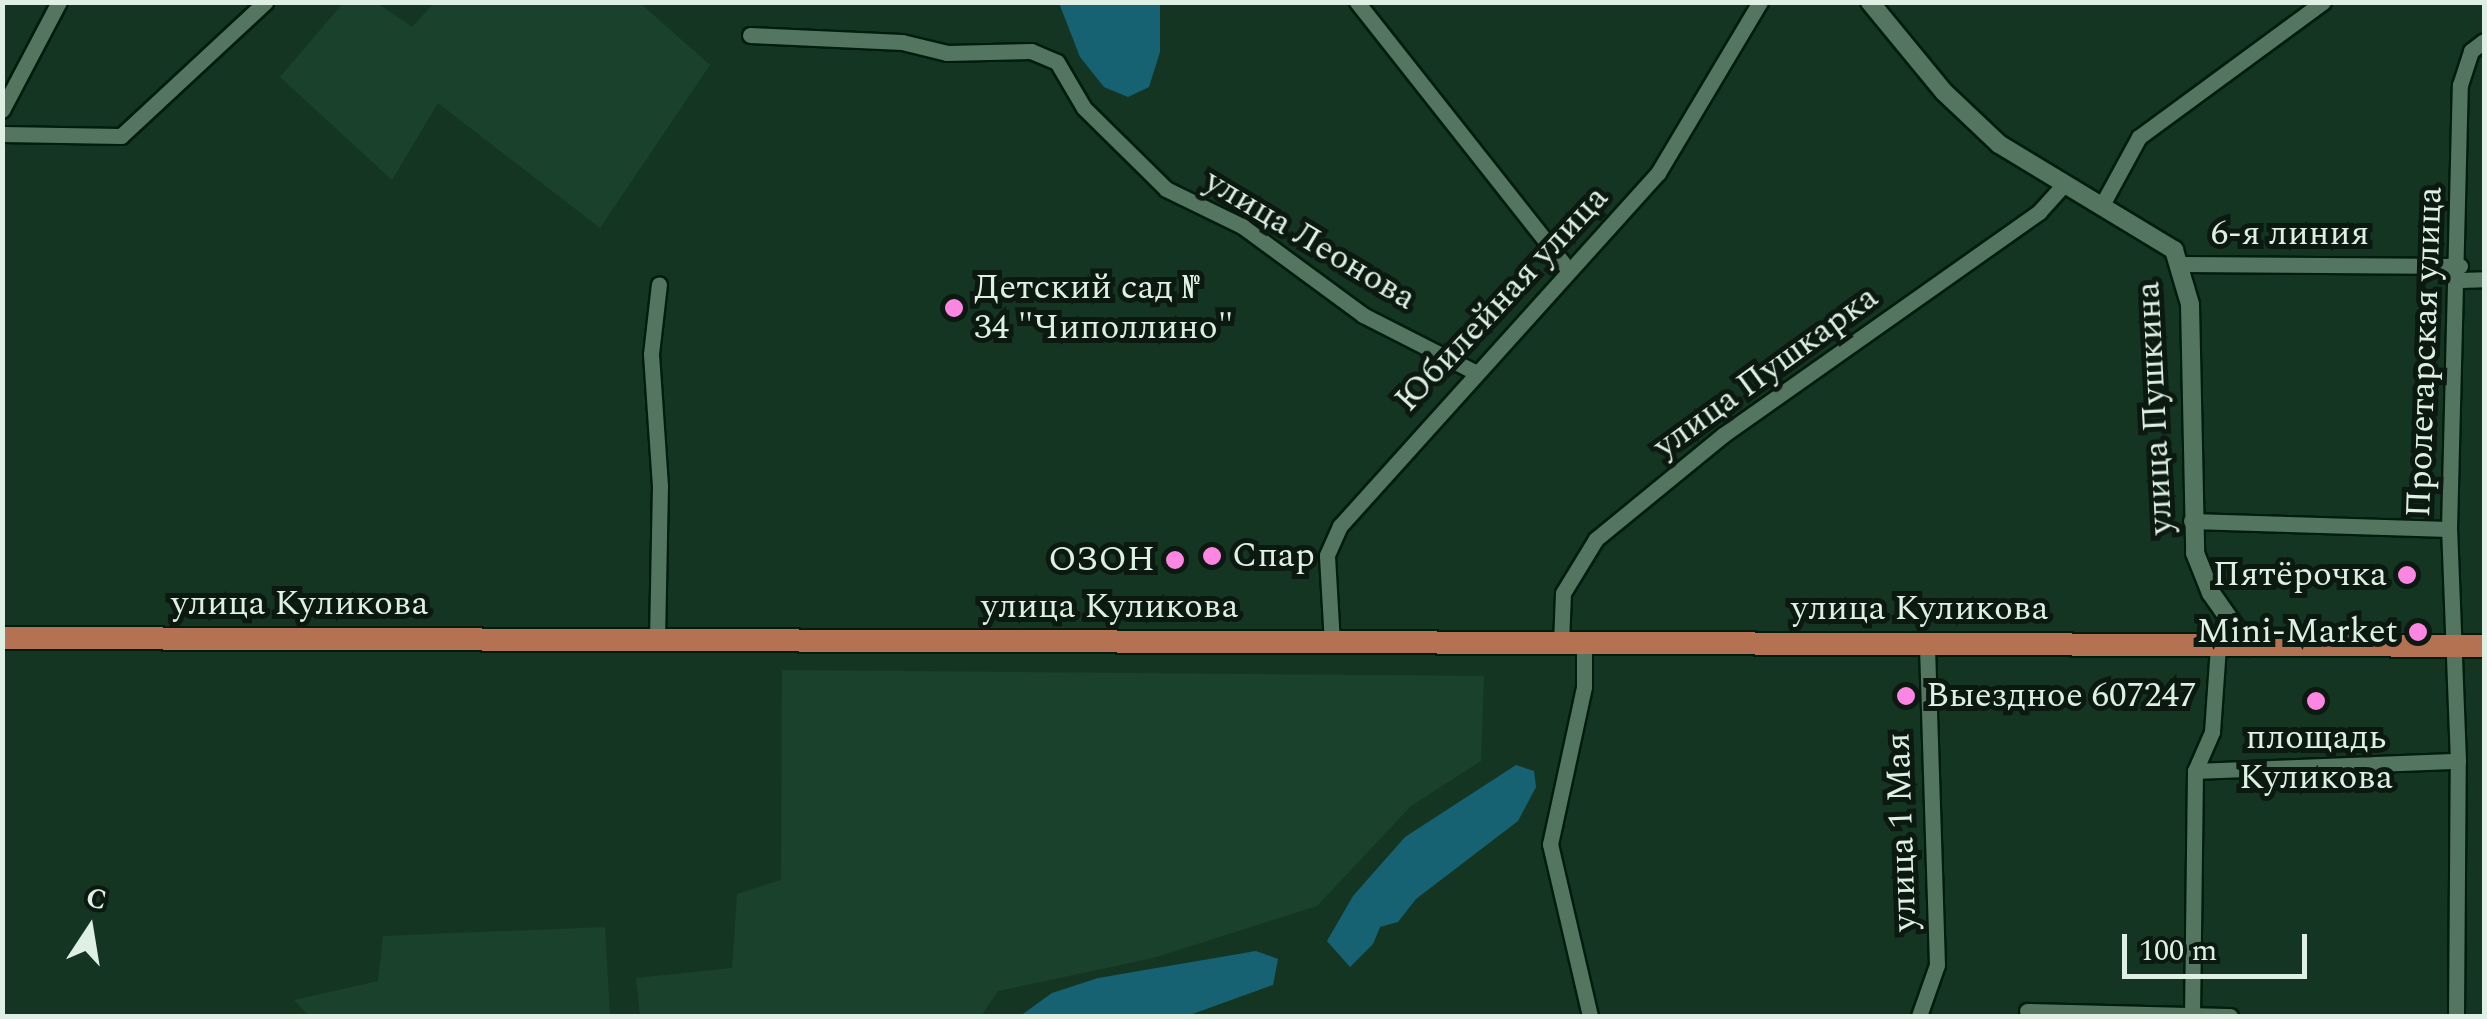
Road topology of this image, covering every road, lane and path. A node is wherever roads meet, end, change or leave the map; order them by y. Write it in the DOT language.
graph roads {
  1 [pos="59,2"];
  2 [pos="1357,2"];
  3 [pos="1760,2"];
  4 [pos="1870,2"];
  5 [pos="2323,2"];
  6 [pos="265,3"];
  7 [pos="750,35"];
  8 [pos="2484,40"];
  9 [pos="2,110"];
  10 [pos="2,134"];
  11 [pos="2063,185"];
  12 [pos="2103,203"];
  13 [pos="2181,264"];
  14 [pos="1569,270"];
  15 [pos="2460,273"];
  16 [pos="2484,279"];
  17 [pos="659,284"];
  18 [pos="1475,372"];
  19 [pos="2191,521"];
  20 [pos="2449,528"];
  21 [pos="2,638"];
  22 [pos="657,640"];
  23 [pos="1926,642"];
  24 [pos="1332,643"];
  25 [pos="1572,644"];
  26 [pos="2249,646"];
  27 [pos="2452,646"];
  28 [pos="2484,646"];
  29 [pos="2218,647"];
  30 [pos="2458,761"];
  31 [pos="2195,771"];
  32 [pos="2027,1011"];
  33 [pos="2192,1015"];
  34 [pos="1590,1016"];
  35 [pos="1919,1016"];
  36 [pos="2230,1016"];
  37 [pos="2456,1016"];
  1 -- 9 [label="street"];
  2 -- 14 [label="street"];
  3 -- 14 [label="street, Юбилейная улица"];
  4 -- 11 [label="street, улица Пушкина"];
  5 -- 12 [label="street"];
  6 -- 10 [label="street"];
  7 -- 18 [label="street, улица Леонова"];
  8 -- 15 [label="street, Пролетарская улица"];
  11 -- 12 [label="street, улица Пушкина"];
  11 -- 25 [label="street, улица Пушкарка"];
  12 -- 13 [label="street, улица Пушкина"];
  13 -- 15 [label="street, 6-я линия"];
  13 -- 19 [label="street, улица Пушкина"];
  14 -- 18 [label="street, Юбилейная улица"];
  15 -- 16 [label="street, 6-я линия"];
  15 -- 20 [label="street, Пролетарская улица"];
  17 -- 22 [label="street"];
  18 -- 24 [label="street, Юбилейная улица"];
  19 -- 20 [label="street"];
  19 -- 26 [label="street, улица Пушкина"];
  20 -- 27 [label="street, Пролетарская улица"];
  21 -- 22 [label="main road, улица Куликова"];
  22 -- 24 [label="main road, улица Куликова"];
  23 -- 25 [label="main road, улица Куликова"];
  23 -- 29 [label="main road, улица Куликова"];
  23 -- 35 [label="street, улица 1 Мая"];
  24 -- 25 [label="main road, улица Куликова"];
  25 -- 34 [label="street, улица Пушкарка"];
  26 -- 27 [label="main road"];
  26 -- 29 [label="main road"];
  27 -- 28 [label="main road"];
  27 -- 30 [label="street, Пролетарская улица"];
  29 -- 31 [label="street"];
  30 -- 31 [label="street"];
  30 -- 37 [label="street, Пролетарская улица"];
  31 -- 33 [label="street"];
  32 -- 33 [label="street"];
  33 -- 36 [label="street"];
}
